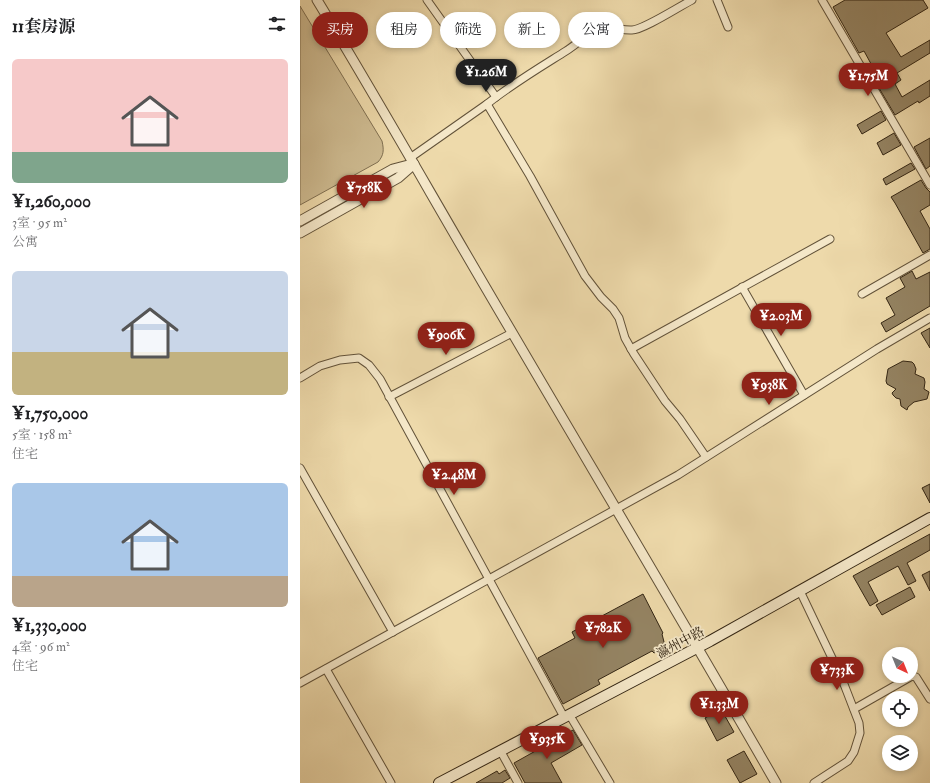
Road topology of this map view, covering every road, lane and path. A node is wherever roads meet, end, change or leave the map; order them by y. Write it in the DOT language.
graph roads {
  1 [pos="318,0"];
  2 [pos="427,0"];
  3 [pos="692,0"];
  4 [pos="717,0"];
  5 [pos="822,0"];
  6 [pos="728,27"];
  7 [pos="496,97"];
  8 [pos="487,104"];
  9 [pos="412,161"];
  10 [pos="930,185"];
  11 [pos="300,221"];
  12 [pos="300,233"];
  13 [pos="830,239"];
  14 [pos="930,255"];
  15 [pos="742,287"];
  16 [pos="862,294"];
  17 [pos="930,318"];
  18 [pos="512,333"];
  19 [pos="631,349"];
  20 [pos="300,378"];
  21 [pos="804,395"];
  22 [pos="389,396"];
  23 [pos="706,457"];
  24 [pos="300,468"];
  25 [pos="616,509"];
  26 [pos="930,518"];
  27 [pos="489,579"];
  28 [pos="800,591"];
  29 [pos="393,632"];
  30 [pos="698,647"];
  31 [pos="326,669"];
  32 [pos="300,683"];
  33 [pos="930,699"];
  34 [pos="854,709"];
  35 [pos="566,715"];
  36 [pos="500,750"];
  37 [pos="391,783"];
  38 [pos="439,783"];
  39 [pos="518,783"];
  40 [pos="610,783"];
  41 [pos="776,783"];
  42 [pos="814,783"];
  1 -- 9 [label="street"];
  2 -- 7 [label="street"];
  3 -- 7 [label="street"];
  4 -- 6 [label="street"];
  5 -- 10 [label="street"];
  7 -- 8 [label="street"];
  8 -- 9 [label="street"];
  8 -- 19 [label="street"];
  9 -- 11 [label="street"];
  9 -- 12 [label="street"];
  9 -- 18 [label="street"];
  13 -- 15 [label="street"];
  14 -- 16 [label="street"];
  15 -- 19 [label="street"];
  15 -- 21 [label="street"];
  17 -- 21 [label="street"];
  18 -- 22 [label="street"];
  18 -- 25 [label="street"];
  19 -- 23 [label="street"];
  20 -- 22 [label="street"];
  21 -- 23 [label="street"];
  22 -- 27 [label="street"];
  23 -- 25 [label="street"];
  24 -- 29 [label="street"];
  25 -- 27 [label="street"];
  25 -- 30 [label="street"];
  26 -- 28 [label="main road, 瀛州中路"];
  27 -- 29 [label="street"];
  27 -- 35 [label="street"];
  28 -- 30 [label="main road, 瀛州中路"];
  28 -- 34 [label="street"];
  29 -- 31 [label="street"];
  30 -- 35 [label="main road, 瀛州中路"];
  30 -- 41 [label="street"];
  31 -- 32 [label="street"];
  31 -- 37 [label="street"];
  33 -- 34 [label="street"];
  34 -- 42 [label="street"];
  35 -- 36 [label="main road, 瀛州中路"];
  35 -- 40 [label="street"];
  36 -- 38 [label="main road, 瀛州中路"];
  36 -- 39 [label="street"];
}
